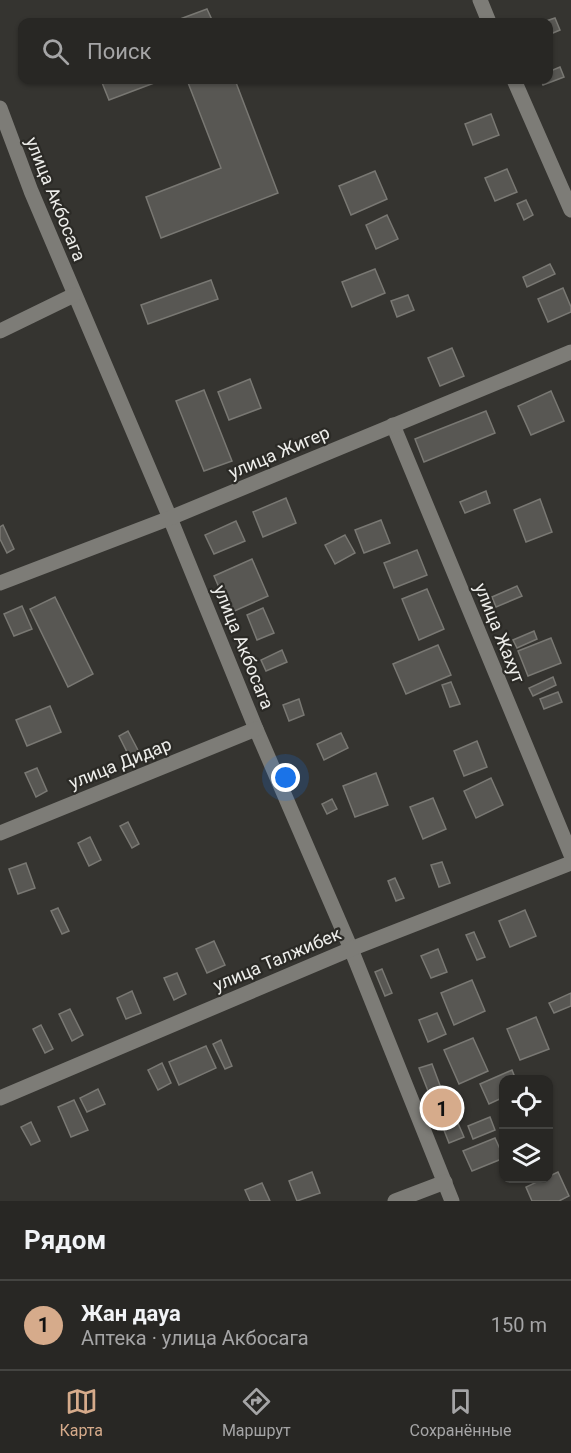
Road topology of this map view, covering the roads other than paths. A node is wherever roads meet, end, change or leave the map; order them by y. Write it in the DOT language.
graph roads {
  1 [pos="480,0"];
  2 [pos="487,18"];
  3 [pos="516,84"];
  4 [pos="0,108"];
  5 [pos="571,210"];
  6 [pos="74,295"];
  7 [pos="0,331"];
  8 [pos="571,352"];
  9 [pos="393,425"];
  10 [pos="170,518"];
  11 [pos="0,583"];
  12 [pos="256,729"];
  13 [pos="0,832"];
  14 [pos="571,855"];
  15 [pos="571,863"];
  16 [pos="351,949"];
  17 [pos="0,1098"];
  18 [pos="445,1182"];
  19 [pos="395,1201"];
  20 [pos="452,1201"];
  1 -- 2 [label="street"];
  3 -- 5 [label="street"];
  4 -- 6 [label="street, улица Акбосага"];
  6 -- 7 [label="street"];
  6 -- 10 [label="street, улица Акбосага"];
  8 -- 9 [label="street, улица Жигер"];
  9 -- 10 [label="street, улица Жигер"];
  9 -- 14 [label="street, улица Жахут"];
  10 -- 11 [label="street, улица Жигер"];
  10 -- 12 [label="street, улица Акбосага"];
  12 -- 13 [label="street, улица Дидар"];
  12 -- 16 [label="street, улица Акбосага"];
  15 -- 16 [label="street, улица Талжибек"];
  16 -- 17 [label="street, улица Талжибек"];
  16 -- 18 [label="street, улица Акбосага"];
  18 -- 19 [label="street"];
  18 -- 20 [label="street, улица Акбосага"];
}
